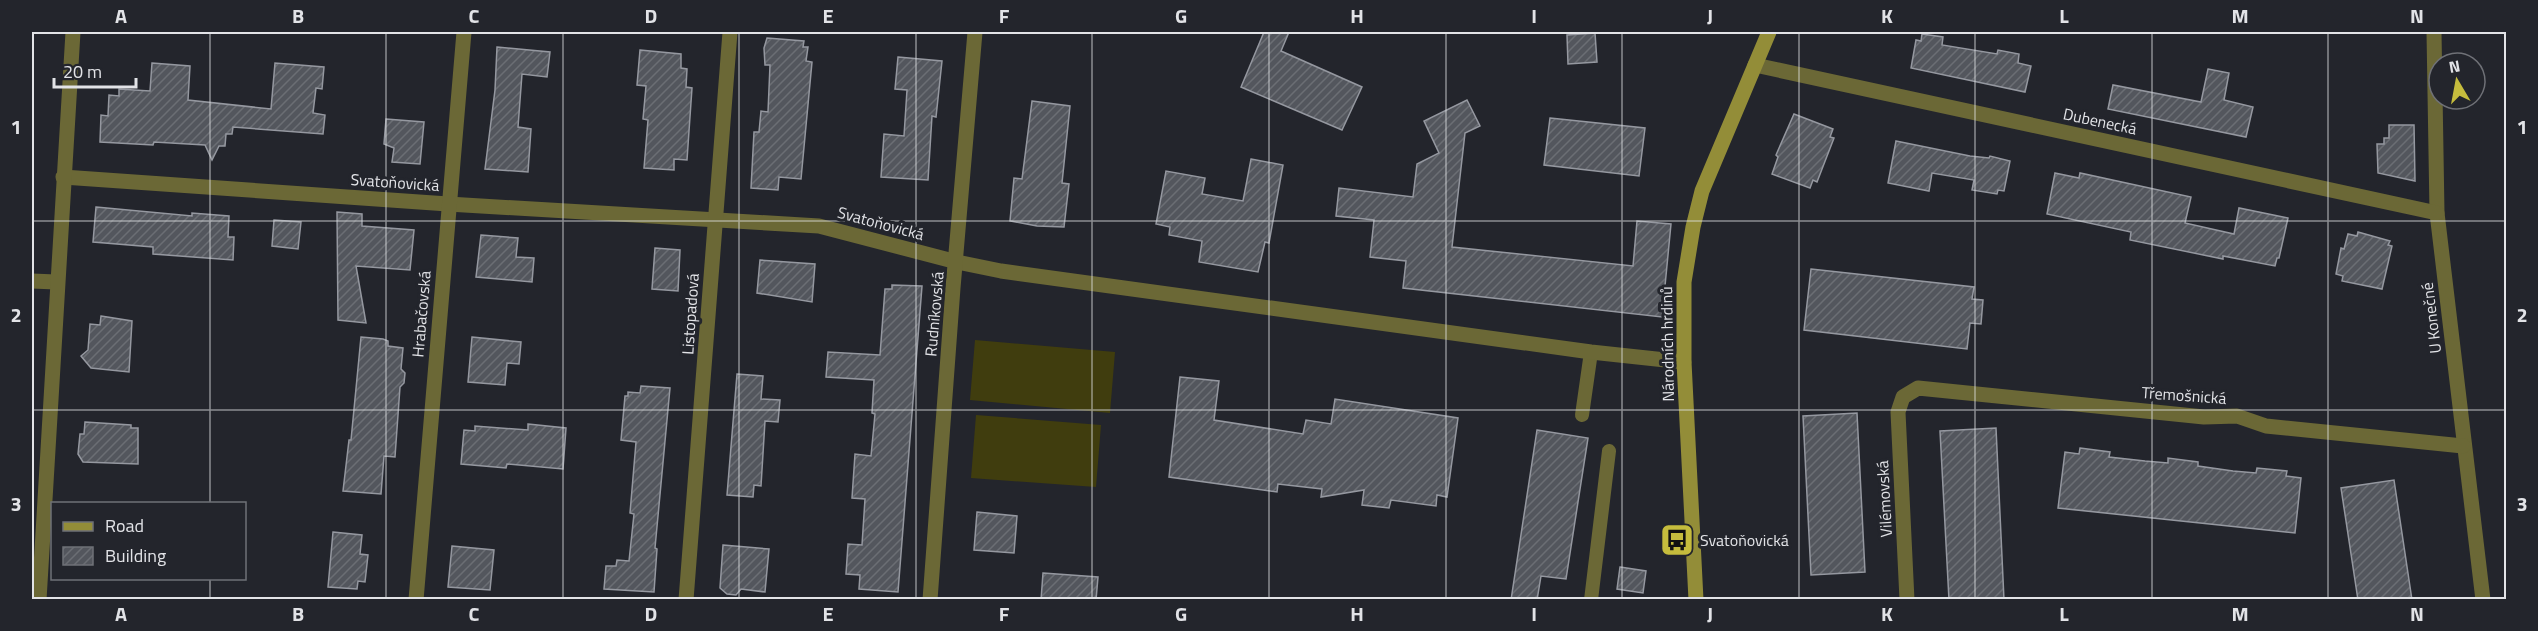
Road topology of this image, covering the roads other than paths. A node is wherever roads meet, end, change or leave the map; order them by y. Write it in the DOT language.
graph roads {
  1 [pos="73,32"];
  2 [pos="464,32"];
  3 [pos="730,32"];
  4 [pos="975,32"];
  5 [pos="1769,32"];
  6 [pos="2434,32"];
  7 [pos="1755,65"];
  8 [pos="63,177"];
  9 [pos="448,204"];
  10 [pos="2437,213"];
  11 [pos="715,220"];
  12 [pos="957,262"];
  13 [pos="32,281"];
  14 [pos="56,282"];
  15 [pos="1591,352"];
  16 [pos="1684,362"];
  17 [pos="1903,397"];
  18 [pos="1582,416"];
  19 [pos="2463,446"];
  20 [pos="1609,451"];
  21 [pos="39,600"];
  22 [pos="416,600"];
  23 [pos="686,600"];
  24 [pos="930,600"];
  25 [pos="1591,600"];
  26 [pos="1696,600"];
  27 [pos="1907,600"];
  28 [pos="2483,600"];
  1 -- 8 [label="street"];
  2 -- 9 [label="street, Hrabačovská"];
  3 -- 11 [label="street, Listopadová"];
  4 -- 12 [label="street, Rudníkovská"];
  5 -- 7 [label="street, Národních hrdinů"];
  6 -- 10 [label="street, U Konečné"];
  7 -- 10 [label="street, Dubenecká"];
  7 -- 16 [label="street, Národních hrdinů"];
  8 -- 9 [label="street, Svatoňovická"];
  8 -- 14 [label="street"];
  9 -- 11 [label="street, Svatoňovická"];
  9 -- 22 [label="street, Hrabačovská"];
  10 -- 19 [label="street, U Konečné"];
  11 -- 12 [label="street, Svatoňovická"];
  11 -- 23 [label="street, Listopadová"];
  12 -- 15 [label="street, Svatoňovická"];
  12 -- 24 [label="street, Rudníkovská"];
  13 -- 14 [label="street"];
  14 -- 21 [label="street"];
  15 -- 16 [label="street, Svatoňovická"];
  15 -- 18 [label="lane"];
  16 -- 26 [label="street, Národních hrdinů"];
  17 -- 19 [label="street, Třemošnická"];
  17 -- 27 [label="street, Vilémovská"];
  19 -- 28 [label="street, U Konečné"];
  20 -- 25 [label="lane"];
}
